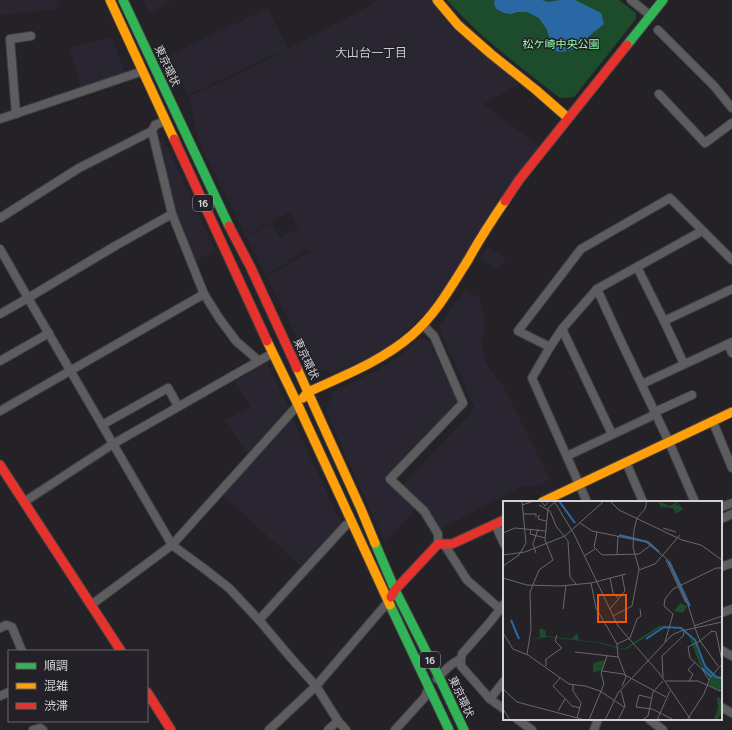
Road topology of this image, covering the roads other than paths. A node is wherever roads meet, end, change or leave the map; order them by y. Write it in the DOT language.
graph roads {
  1 [pos="110,0"];
  2 [pos="123,0"];
  3 [pos="438,0"];
  4 [pos="631,0"];
  5 [pos="663,0"];
  6 [pos="651,16"];
  7 [pos="658,30"];
  8 [pos="31,36"];
  9 [pos="143,71"];
  10 [pos="660,94"];
  11 [pos="732,108"];
  12 [pos="16,114"];
  13 [pos="568,118"];
  14 [pos="0,119"];
  15 [pos="165,121"];
  16 [pos="732,123"];
  17 [pos="152,131"];
  18 [pos="172,214"];
  19 [pos="0,218"];
  20 [pos="702,231"];
  21 [pos="0,249"];
  22 [pos="732,260"];
  23 [pos="637,267"];
  24 [pos="597,289"];
  25 [pos="732,289"];
  26 [pos="204,294"];
  27 [pos="28,298"];
  28 [pos="0,314"];
  29 [pos="664,321"];
  30 [pos="423,325"];
  31 [pos="562,329"];
  32 [pos="48,333"];
  33 [pos="730,343"];
  34 [pos="550,347"];
  35 [pos="273,353"];
  36 [pos="732,353"];
  37 [pos="259,361"];
  38 [pos="0,362"];
  39 [pos="684,364"];
  40 [pos="70,371"];
  41 [pos="642,384"];
  42 [pos="308,392"];
  43 [pos="692,395"];
  44 [pos="298,405"];
  45 [pos="178,406"];
  46 [pos="0,411"];
  47 [pos="732,412"];
  48 [pos="656,413"];
  49 [pos="712,422"];
  50 [pos="102,425"];
  51 [pos="612,434"];
  52 [pos="669,442"];
  53 [pos="113,444"];
  54 [pos="567,456"];
  55 [pos="626,462"];
  56 [pos="0,466"];
  57 [pos="732,468"];
  58 [pos="579,484"];
  59 [pos="544,501"];
  60 [pos="587,501"];
  61 [pos="643,501"];
  62 [pos="695,501"];
  63 [pos="24,502"];
  64 [pos="732,502"];
  65 [pos="722,507"];
  66 [pos="732,514"];
  67 [pos="722,519"];
  68 [pos="352,522"];
  69 [pos="500,522"];
  70 [pos="503,538"];
  71 [pos="441,544"];
  72 [pos="172,545"];
  73 [pos="732,563"];
  74 [pos="722,567"];
  75 [pos="395,590"];
  76 [pos="388,602"];
  77 [pos="91,605"];
  78 [pos="503,607"];
  79 [pos="732,609"];
  80 [pos="722,613"];
  81 [pos="259,620"];
  82 [pos="0,628"];
  83 [pos="22,650"];
  84 [pos="120,650"];
  85 [pos="722,651"];
  86 [pos="732,656"];
  87 [pos="461,659"];
  88 [pos="439,677"];
  89 [pos="503,682"];
  90 [pos="316,686"];
  91 [pos="429,688"];
  92 [pos="148,694"];
  93 [pos="490,699"];
  94 [pos="503,708"];
  95 [pos="722,708"];
  96 [pos="732,713"];
  97 [pos="519,720"];
  98 [pos="598,720"];
  99 [pos="338,721"];
  100 [pos="651,724"];
  101 [pos="530,725"];
  102 [pos="33,730"];
  103 [pos="43,730"];
  104 [pos="171,730"];
  105 [pos="269,730"];
  106 [pos="328,730"];
  107 [pos="346,730"];
  108 [pos="395,730"];
  109 [pos="449,730"];
  110 [pos="464,730"];
  111 [pos="594,730"];
  112 [pos="663,730"];
  1 -- 9 [label="main road, 16"];
  2 -- 42 [label="main road, 東京環状 / 16"];
  3 -- 13 [label="main road"];
  4 -- 6 [label="street"];
  5 -- 6 [label="main road"];
  6 -- 13 [label="main road"];
  7 -- 11 [label="street"];
  8 -- 12 [label="street"];
  9 -- 12 [label="street"];
  9 -- 15 [label="main road, 16"];
  10 -- 16 [label="street"];
  12 -- 14 [label="street"];
  13 -- 30 [label="main road"];
  15 -- 17 [label="street"];
  15 -- 35 [label="main road, 16"];
  17 -- 18 [label="street"];
  17 -- 19 [label="street"];
  18 -- 26 [label="street"];
  18 -- 27 [label="street"];
  20 -- 22 [label="street"];
  20 -- 23 [label="street"];
  20 -- 34 [label="street"];
  21 -- 27 [label="street"];
  23 -- 24 [label="street"];
  23 -- 29 [label="street"];
  24 -- 31 [label="street"];
  24 -- 41 [label="street"];
  25 -- 29 [label="street"];
  26 -- 37 [label="street"];
  26 -- 40 [label="street"];
  27 -- 28 [label="street"];
  27 -- 32 [label="street"];
  29 -- 39 [label="street"];
  30 -- 42 [label="main road"];
  30 -- 71 [label="street"];
  31 -- 34 [label="street"];
  31 -- 51 [label="street"];
  32 -- 38 [label="street"];
  32 -- 40 [label="street"];
  33 -- 36 [label="street"];
  33 -- 39 [label="street"];
  34 -- 54 [label="street"];
  35 -- 37 [label="street"];
  35 -- 44 [label="main road, 16"];
  37 -- 45 [label="street"];
  39 -- 41 [label="street"];
  40 -- 46 [label="street"];
  40 -- 50 [label="street"];
  41 -- 48 [label="street"];
  42 -- 44 [label="main road"];
  42 -- 75 [label="main road, 東京環状 / 16"];
  43 -- 48 [label="street"];
  44 -- 68 [label="main road, 16"];
  44 -- 72 [label="street"];
  45 -- 50 [label="street"];
  45 -- 53 [label="street"];
  47 -- 49 [label="main road"];
  48 -- 51 [label="street"];
  48 -- 52 [label="street"];
  49 -- 52 [label="main road"];
  49 -- 57 [label="street"];
  50 -- 53 [label="street"];
  51 -- 54 [label="street"];
  52 -- 55 [label="main road"];
  52 -- 62 [label="street"];
  53 -- 63 [label="street"];
  53 -- 72 [label="street"];
  54 -- 58 [label="street"];
  55 -- 58 [label="main road"];
  55 -- 61 [label="street"];
  56 -- 63 [label="main road"];
  58 -- 59 [label="main road"];
  58 -- 60 [label="street"];
  63 -- 77 [label="main road"];
  64 -- 65 [label="street"];
  66 -- 67 [label="street"];
  68 -- 76 [label="main road, 16"];
  68 -- 81 [label="street"];
  69 -- 70 [label="street"];
  69 -- 71 [label="main road"];
  71 -- 75 [label="main road"];
  71 -- 78 [label="street"];
  72 -- 77 [label="street"];
  72 -- 81 [label="street"];
  73 -- 74 [label="street"];
  75 -- 76 [label="main road"];
  75 -- 88 [label="main road, 東京環状 / 16"];
  76 -- 90 [label="street"];
  76 -- 91 [label="main road, 16"];
  77 -- 84 [label="main road"];
  78 -- 87 [label="street"];
  79 -- 80 [label="street"];
  81 -- 90 [label="street"];
  82 -- 83 [label="street"];
  85 -- 86 [label="street"];
  87 -- 88 [label="street"];
  87 -- 93 [label="street"];
  88 -- 91 [label="street"];
  88 -- 110 [label="main road, 東京環状 / 16"];
  89 -- 93 [label="street"];
  90 -- 99 [label="street"];
  90 -- 105 [label="street"];
  91 -- 108 [label="street"];
  91 -- 109 [label="main road, 16"];
  92 -- 104 [label="main road"];
  93 -- 94 [label="street"];
  95 -- 96 [label="street"];
  97 -- 101 [label="street"];
  98 -- 111 [label="street"];
  99 -- 106 [label="street"];
  99 -- 107 [label="street"];
  100 -- 112 [label="street"];
  102 -- 103 [label="street"];
}
